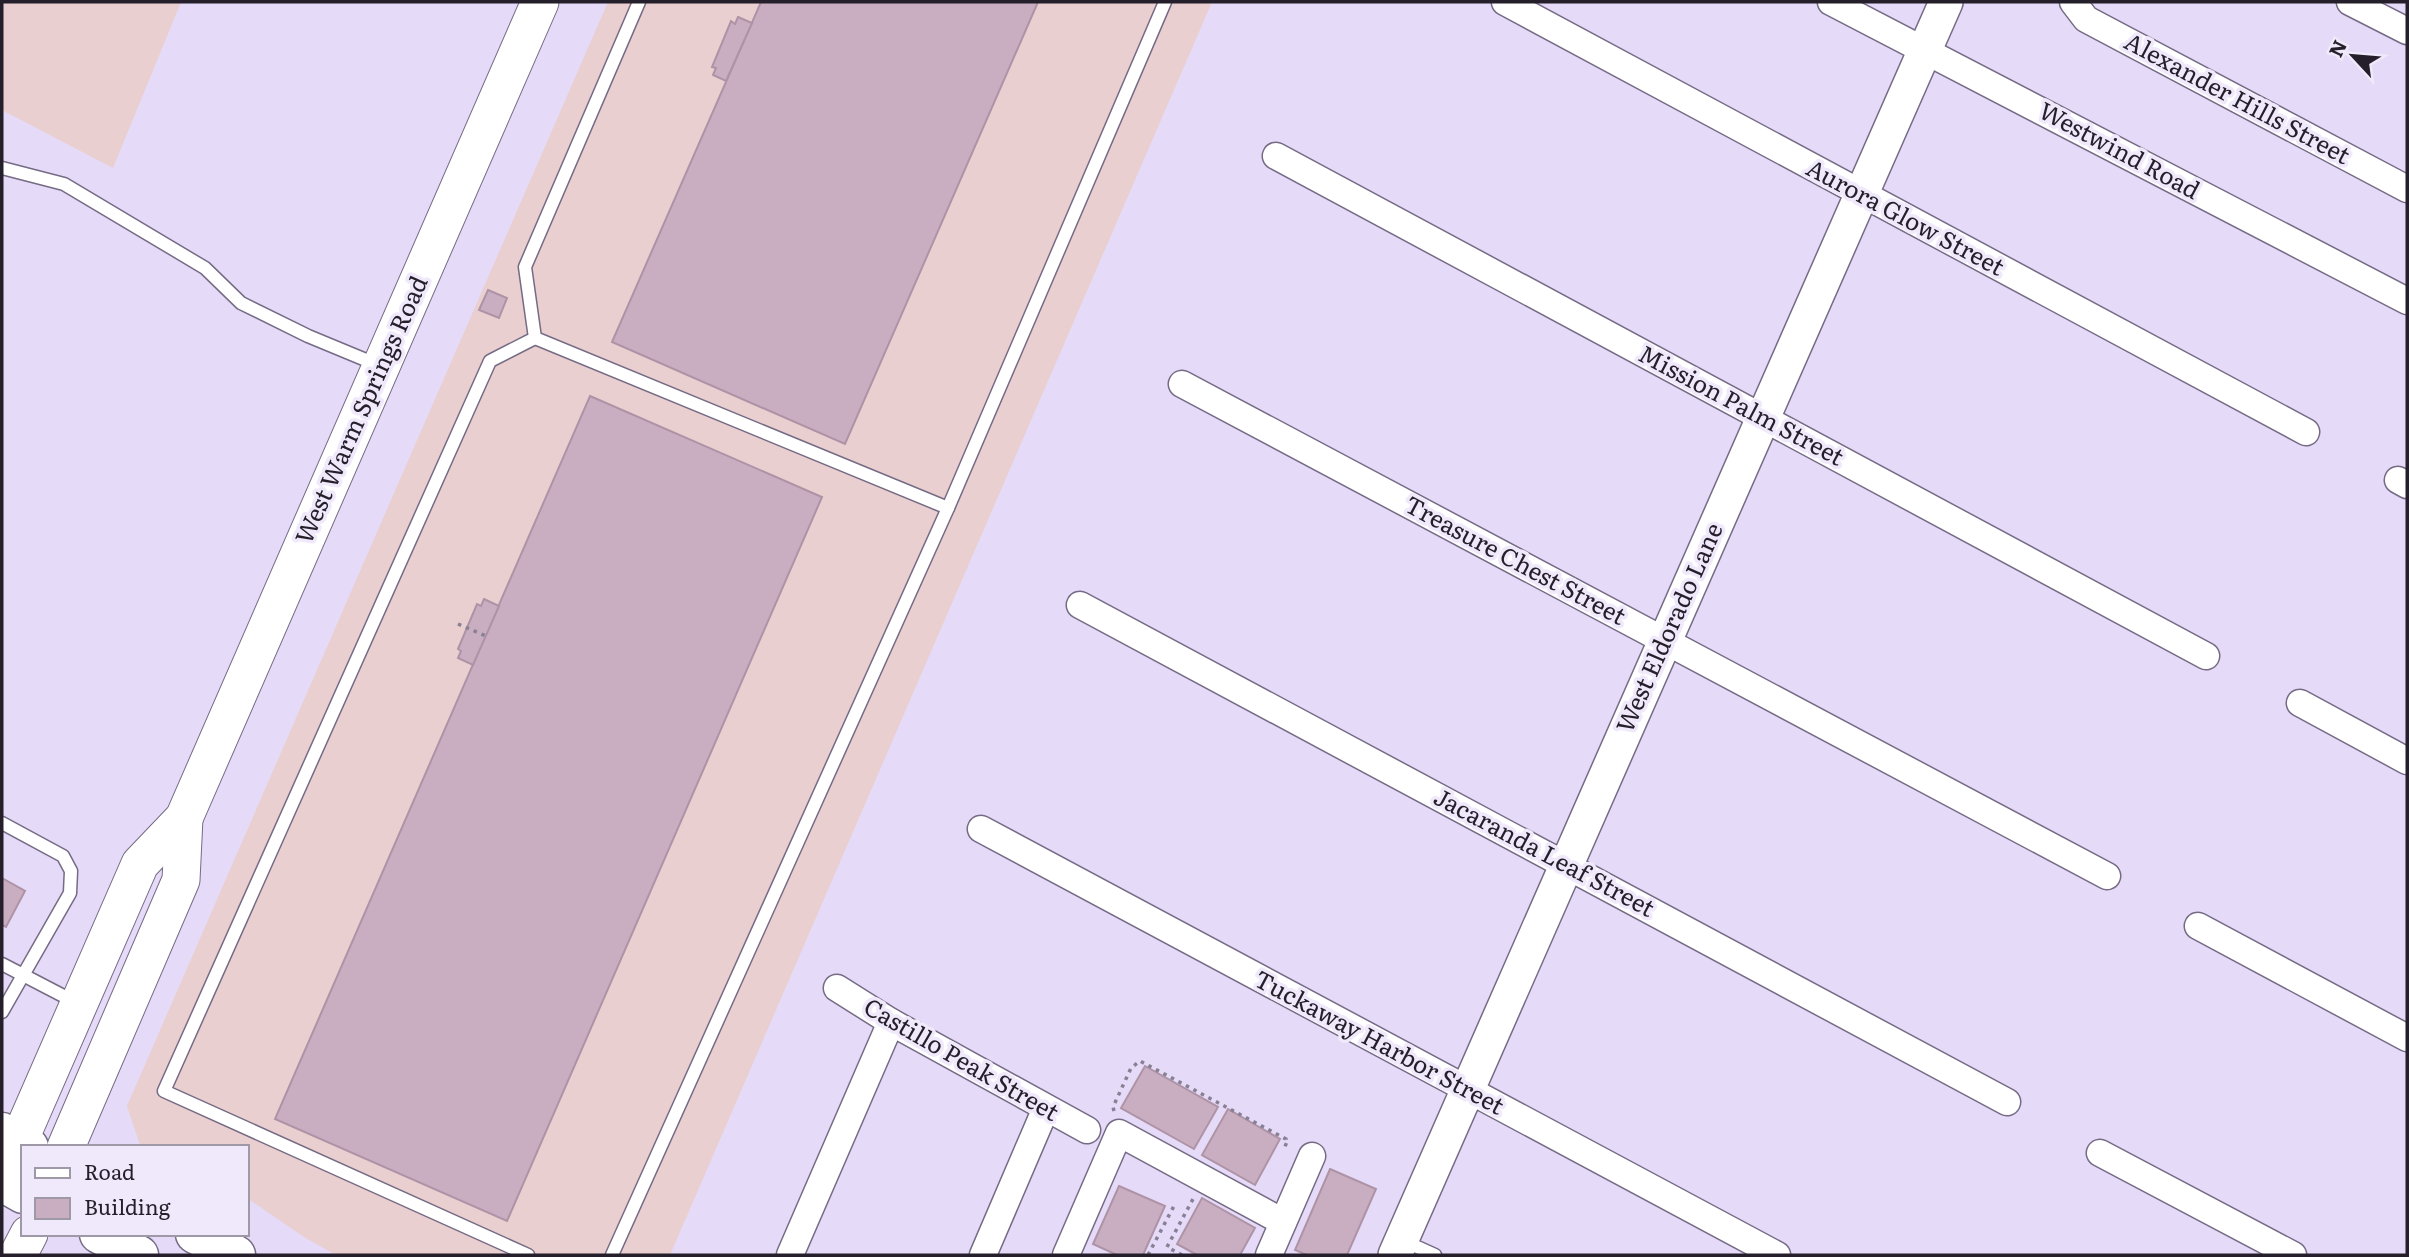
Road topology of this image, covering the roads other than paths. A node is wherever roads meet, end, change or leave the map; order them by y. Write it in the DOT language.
graph roads {
  1 [pos="540,2"];
  2 [pos="639,2"];
  3 [pos="1165,2"];
  4 [pos="1505,2"];
  5 [pos="1831,2"];
  6 [pos="1946,2"];
  7 [pos="2073,2"];
  8 [pos="2350,2"];
  9 [pos="2407,31"];
  10 [pos="1925,50"];
  11 [pos="1276,156"];
  12 [pos="2,168"];
  13 [pos="2407,189"];
  14 [pos="1862,195"];
  15 [pos="2407,301"];
  16 [pos="535,338"];
  17 [pos="381,367"];
  18 [pos="1182,384"];
  19 [pos="1763,418"];
  20 [pos="2306,432"];
  21 [pos="948,508"];
  22 [pos="1080,605"];
  23 [pos="1665,640"];
  24 [pos="2206,656"];
  25 [pos="2300,703"];
  26 [pos="2407,761"];
  27 [pos="184,818"];
  28 [pos="2,823"];
  29 [pos="981,829"];
  30 [pos="1566,864"];
  31 [pos="2107,876"];
  32 [pos="2198,926"];
  33 [pos="2,964"];
  34 [pos="22,975"];
  35 [pos="837,988"];
  36 [pos="79,1004"];
  37 [pos="2,1012"];
  38 [pos="891,1022"];
  39 [pos="2407,1038"];
  40 [pos="1467,1090"];
  41 [pos="2007,1102"];
  42 [pos="1046,1108"];
  43 [pos="1087,1130"];
  44 [pos="16,1140"];
  45 [pos="67,1145"];
  46 [pos="2100,1153"];
  47 [pos="1312,1156"];
  48 [pos="2,1181"];
  49 [pos="21,1193"];
  50 [pos="1283,1222"];
  51 [pos="28,1236"];
  52 [pos="103,1236"];
  53 [pos="199,1236"];
  54 [pos="1398,1248"];
  55 [pos="19,1255"];
  56 [pos="139,1255"];
  57 [pos="236,1255"];
  58 [pos="528,1255"];
  59 [pos="612,1255"];
  60 [pos="790,1255"];
  61 [pos="983,1255"];
  62 [pos="1066,1255"];
  63 [pos="1269,1255"];
  64 [pos="1435,1255"];
  65 [pos="1777,1255"];
  66 [pos="2293,1255"];
  1 -- 17 [label="main road, West Warm Springs Road"];
  2 -- 16 [label="lane"];
  3 -- 21 [label="lane"];
  4 -- 14 [label="street, Aurora Glow Street"];
  5 -- 10 [label="street, Westwind Road"];
  6 -- 10 [label="street, West Eldorado Lane"];
  7 -- 13 [label="street, Alexander Hills Street"];
  8 -- 9 [label="street"];
  10 -- 14 [label="street, West Eldorado Lane"];
  10 -- 15 [label="street, Westwind Road"];
  11 -- 19 [label="street, Mission Palm Street"];
  12 -- 17 [label="lane"];
  14 -- 19 [label="street, West Eldorado Lane"];
  14 -- 20 [label="street, Aurora Glow Street"];
  16 -- 21 [label="lane"];
  16 -- 58 [label="lane"];
  17 -- 27 [label="main road, West Warm Springs Road"];
  18 -- 23 [label="street, Treasure Chest Street"];
  19 -- 23 [label="street, West Eldorado Lane"];
  19 -- 24 [label="street, Mission Palm Street"];
  21 -- 59 [label="lane"];
  22 -- 30 [label="street, Jacaranda Leaf Street"];
  23 -- 30 [label="street, West Eldorado Lane"];
  23 -- 31 [label="street, Treasure Chest Street"];
  25 -- 26 [label="street"];
  27 -- 36 [label="main road, West Warm Springs Road"];
  27 -- 45 [label="main road, West Warm Springs Road"];
  28 -- 34 [label="lane"];
  29 -- 40 [label="street, Tuckaway Harbor Street"];
  30 -- 40 [label="street, West Eldorado Lane"];
  30 -- 41 [label="street, Jacaranda Leaf Street"];
  32 -- 39 [label="street"];
  33 -- 34 [label="lane"];
  34 -- 36 [label="lane"];
  34 -- 37 [label="lane"];
  35 -- 38 [label="street, Castillo Peak Street"];
  36 -- 44 [label="main road, West Warm Springs Road"];
  38 -- 42 [label="street, Castillo Peak Street"];
  38 -- 60 [label="street"];
  40 -- 54 [label="street, West Eldorado Lane"];
  40 -- 65 [label="street, Tuckaway Harbor Street"];
  42 -- 43 [label="street, Castillo Peak Street"];
  42 -- 61 [label="street"];
  44 -- 48 [label="main road, West Warm Springs Road"];
  46 -- 66 [label="street"];
  47 -- 50 [label="street"];
  48 -- 49 [label="main road"];
  50 -- 62 [label="street"];
  50 -- 63 [label="street"];
  51 -- 55 [label="main road"];
  52 -- 56 [label="main road"];
  53 -- 57 [label="main road"];
  54 -- 64 [label="lane"];
}
